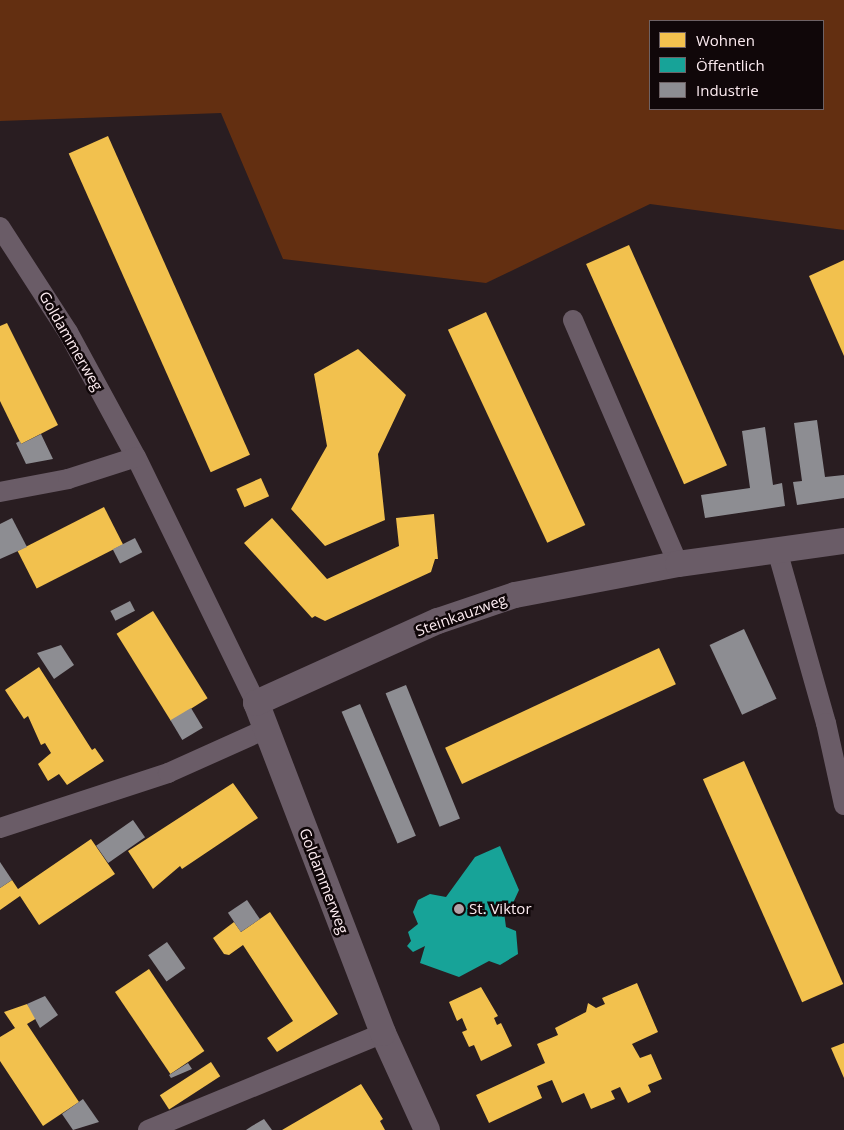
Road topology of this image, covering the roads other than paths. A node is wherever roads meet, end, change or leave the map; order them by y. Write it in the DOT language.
graph roads {
  1 [pos="0,227"];
  2 [pos="573,320"];
  3 [pos="136,457"];
  4 [pos="0,492"];
  5 [pos="844,541"];
  6 [pos="777,550"];
  7 [pos="678,564"];
  8 [pos="256,703"];
  9 [pos="266,729"];
  10 [pos="844,805"];
  11 [pos="0,828"];
  12 [pos="383,1033"];
  13 [pos="148,1130"];
  14 [pos="426,1130"];
  1 -- 3 [label="street, Goldammerweg"];
  2 -- 7 [label="street"];
  3 -- 4 [label="street"];
  3 -- 8 [label="street, Goldammerweg"];
  5 -- 6 [label="street, Steinkauzweg"];
  6 -- 7 [label="street, Steinkauzweg"];
  6 -- 10 [label="street"];
  7 -- 8 [label="street, Steinkauzweg"];
  8 -- 9 [label="street, Goldammerweg"];
  9 -- 11 [label="street"];
  9 -- 12 [label="street, Goldammerweg"];
  12 -- 13 [label="street"];
  12 -- 14 [label="street, Goldammerweg"];
}
